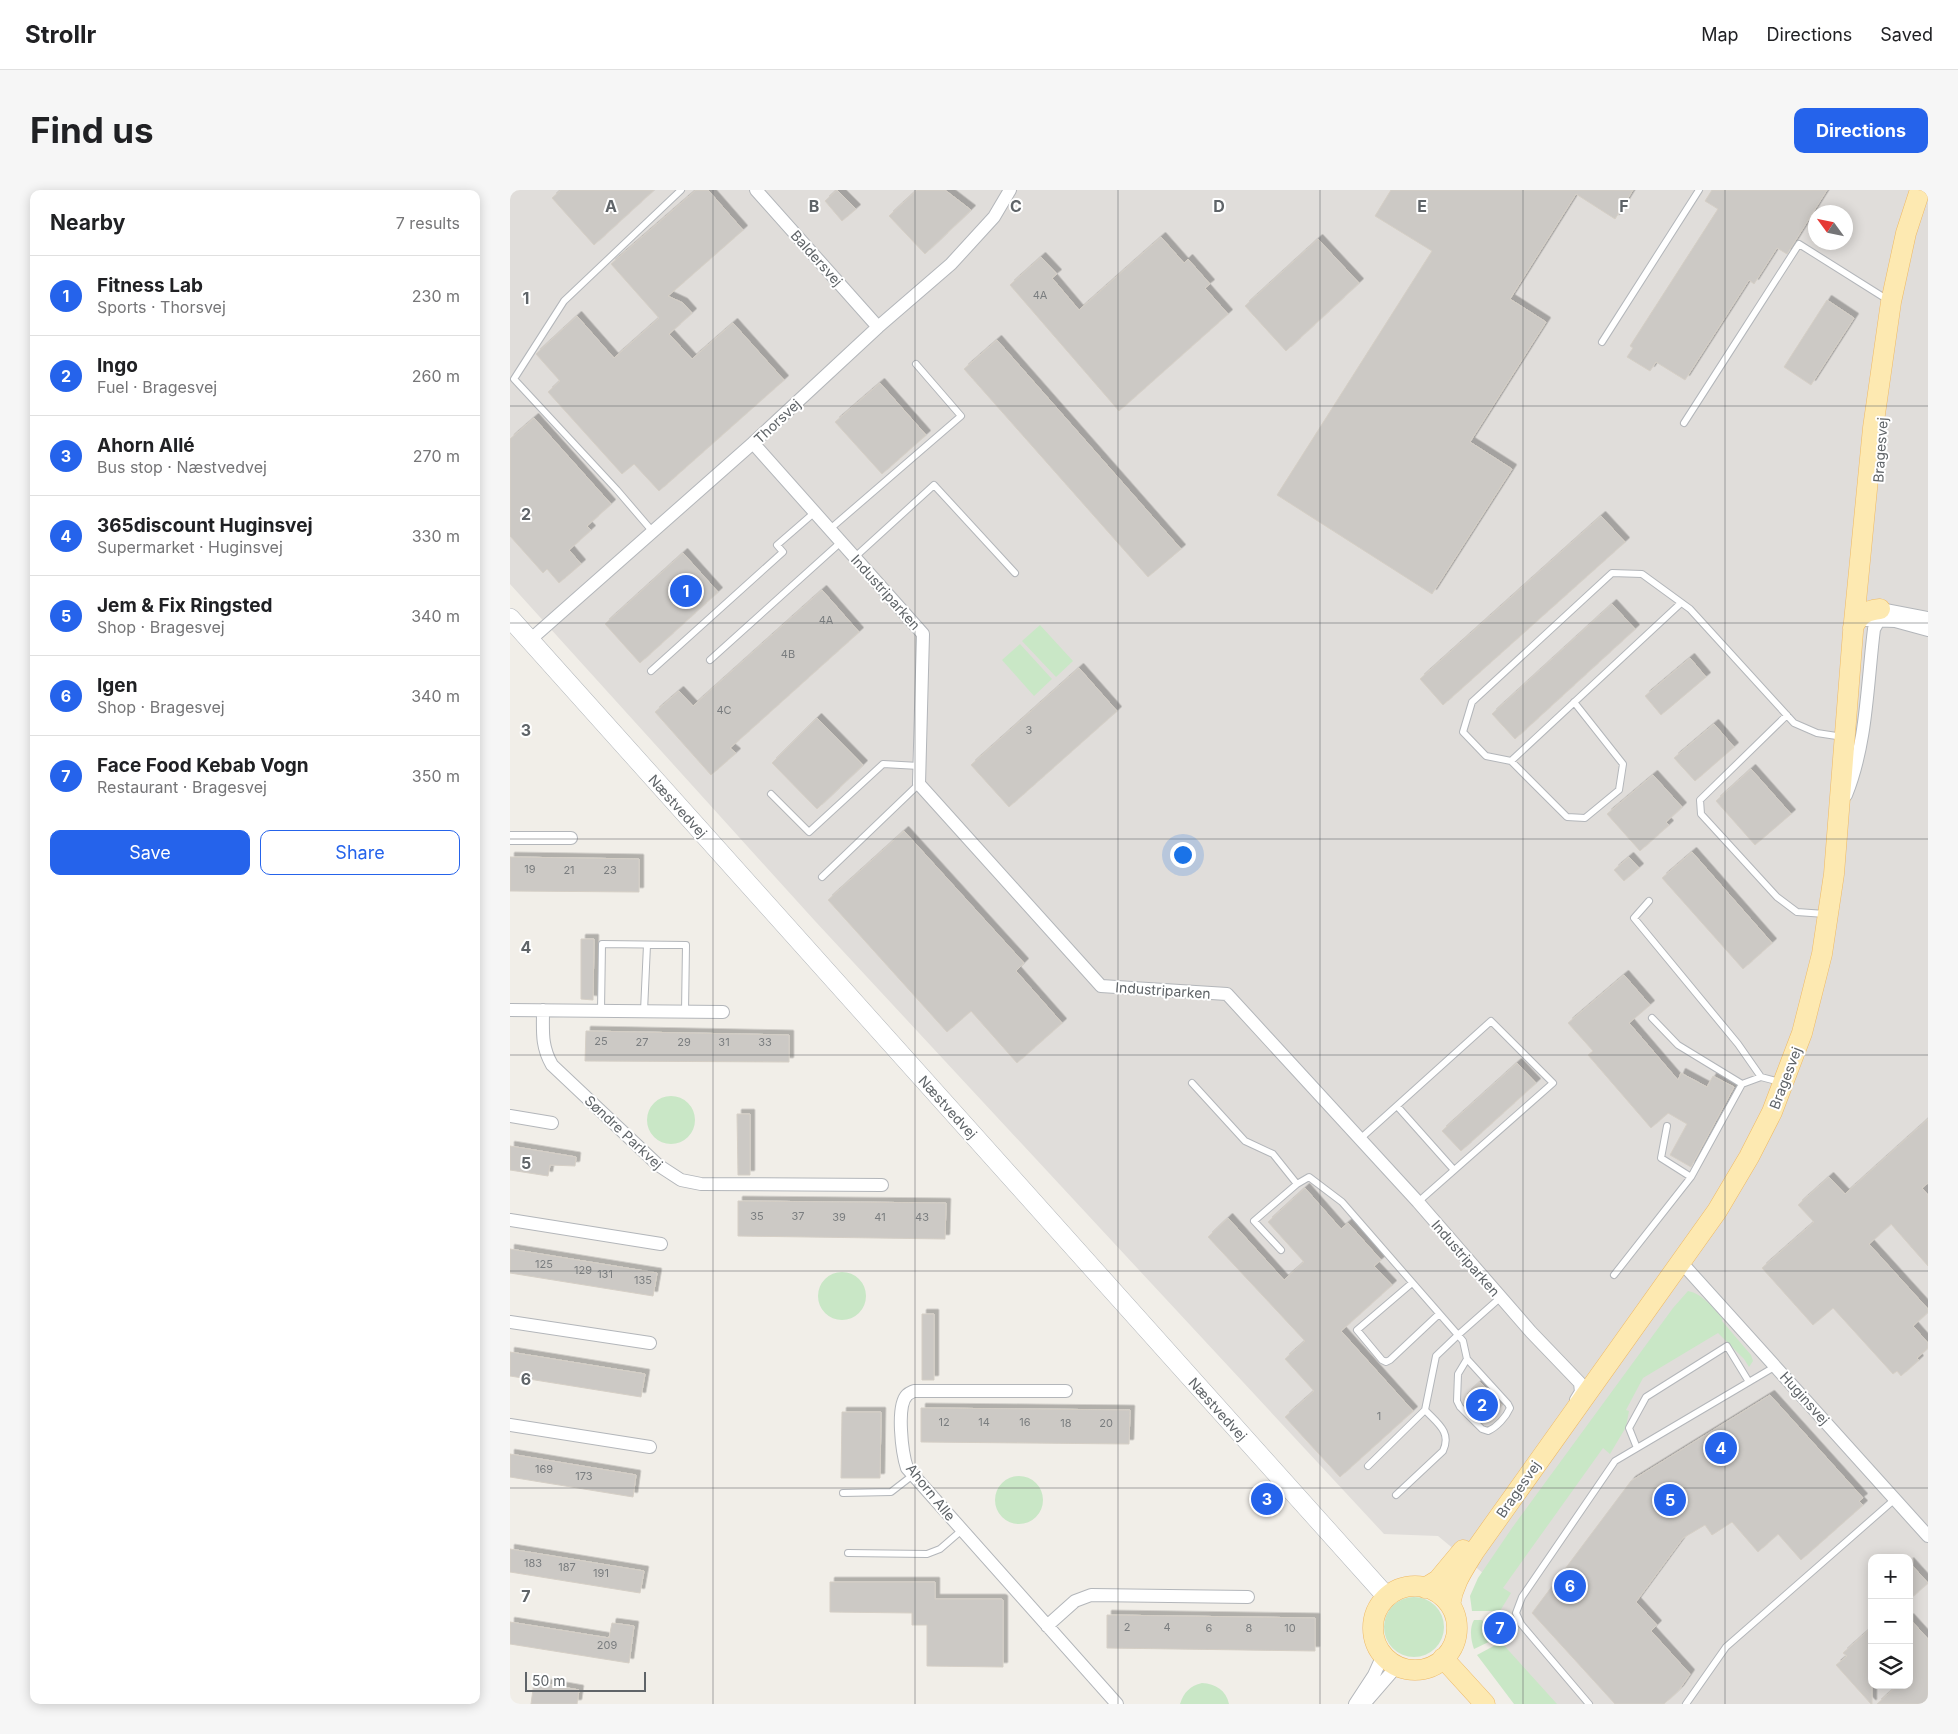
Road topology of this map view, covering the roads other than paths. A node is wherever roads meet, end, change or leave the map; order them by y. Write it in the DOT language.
graph roads {
  1 [pos="681,190"];
  2 [pos="756,190"];
  3 [pos="1010,190"];
  4 [pos="1699,190"];
  5 [pos="1920,190"];
  6 [pos="1891,302"];
  7 [pos="878,327"];
  8 [pos="1602,342"];
  9 [pos="916,364"];
  10 [pos="1684,423"];
  11 [pos="753,443"];
  12 [pos="814,512"];
  13 [pos="830,529"];
  14 [pos="653,532"];
  15 [pos="841,542"];
  16 [pos="855,557"];
  17 [pos="1015,573"];
  18 [pos="1681,603"];
  19 [pos="1867,615"];
  20 [pos="510,618"];
  21 [pos="1928,618"];
  22 [pos="1928,630"];
  23 [pos="530,640"];
  24 [pos="710,660"];
  25 [pos="651,671"];
  26 [pos="1574,702"];
  27 [pos="1787,715"];
  28 [pos="1844,738"];
  29 [pos="1511,761"];
  30 [pos="919,766"];
  31 [pos="919,784"];
  32 [pos="771,794"];
  33 [pos="510,838"];
  34 [pos="571,838"];
  35 [pos="1834,874"];
  36 [pos="822,876"];
  37 [pos="1649,901"];
  38 [pos="1828,914"];
  39 [pos="647,944"];
  40 [pos="510,1010"];
  41 [pos="543,1010"];
  42 [pos="601,1010"];
  43 [pos="644,1011"];
  44 [pos="685,1012"];
  45 [pos="723,1012"];
  46 [pos="1652,1018"];
  47 [pos="1761,1077"];
  48 [pos="1192,1083"];
  49 [pos="1784,1083"];
  50 [pos="1742,1084"];
  51 [pos="1397,1106"];
  52 [pos="510,1116"];
  53 [pos="552,1123"];
  54 [pos="1667,1126"];
  55 [pos="1360,1139"];
  56 [pos="1454,1170"];
  57 [pos="1691,1177"];
  58 [pos="1297,1184"];
  59 [pos="882,1185"];
  60 [pos="1418,1202"];
  61 [pos="510,1220"];
  62 [pos="661,1244"];
  63 [pos="1281,1250"];
  64 [pos="1681,1262"];
  65 [pos="1614,1275"];
  66 [pos="1412,1283"];
  67 [pos="1501,1297"];
  68 [pos="1439,1314"];
  69 [pos="510,1322"];
  70 [pos="1458,1335"];
  71 [pos="650,1343"];
  72 [pos="1467,1359"];
  73 [pos="1776,1366"];
  74 [pos="1588,1381"];
  75 [pos="1749,1382"];
  76 [pos="1066,1391"];
  77 [pos="1426,1410"];
  78 [pos="510,1425"];
  79 [pos="650,1447"];
  80 [pos="1638,1448"];
  81 [pos="1368,1466"];
  82 [pos="914,1475"];
  83 [pos="843,1493"];
  84 [pos="1396,1495"];
  85 [pos="1895,1499"];
  86 [pos="962,1530"];
  87 [pos="1928,1536"];
  88 [pos="848,1553"];
  89 [pos="1426,1588"];
  90 [pos="1248,1597"];
  91 [pos="1387,1597"];
  92 [pos="1450,1605"];
  93 [pos="1047,1626"];
  94 [pos="1443,1658"];
  95 [pos="1390,1660"];
  96 [pos="1117,1704"];
  97 [pos="1355,1704"];
  98 [pos="1364,1704"];
  99 [pos="1485,1704"];
  100 [pos="1590,1704"];
  101 [pos="1686,1704"];
  1 -- 14 [label="lane"];
  2 -- 7 [label="street, Baldersvej"];
  3 -- 7 [label="street, Thorsvej"];
  4 -- 8 [label="lane"];
  5 -- 6 [label="main road, Bragesvej"];
  6 -- 10 [label="lane"];
  6 -- 19 [label="main road, Bragesvej"];
  6 -- 19 [label="main road, Bragesvej"];
  7 -- 11 [label="street, Thorsvej"];
  9 -- 13 [label="lane"];
  11 -- 12 [label="street, Industriparken"];
  11 -- 14 [label="street, Thorsvej"];
  12 -- 13 [label="street, Industriparken"];
  12 -- 25 [label="lane"];
  13 -- 15 [label="street, Industriparken"];
  14 -- 23 [label="street, Thorsvej"];
  15 -- 16 [label="street, Industriparken"];
  15 -- 24 [label="lane"];
  16 -- 17 [label="lane"];
  16 -- 30 [label="street, Industriparken"];
  18 -- 26 [label="lane"];
  18 -- 27 [label="lane"];
  18 -- 29 [label="lane"];
  19 -- 21 [label="street"];
  19 -- 22 [label="street"];
  19 -- 28 [label="main road, Bragesvej"];
  19 -- 35 [label="main road, Bragesvej"];
  20 -- 23 [label="main road, Næstvedvej"];
  23 -- 91 [label="main road, Næstvedvej"];
  26 -- 29 [label="lane"];
  26 -- 29 [label="lane"];
  27 -- 28 [label="lane"];
  27 -- 38 [label="lane"];
  28 -- 35 [label="main road, Bragesvej"];
  30 -- 31 [label="street, Industriparken"];
  30 -- 32 [label="lane"];
  31 -- 36 [label="lane"];
  31 -- 55 [label="street, Industriparken"];
  33 -- 34 [label="street"];
  35 -- 38 [label="main road, Bragesvej"];
  37 -- 47 [label="lane"];
  38 -- 49 [label="main road, Bragesvej"];
  39 -- 42 [label="lane"];
  39 -- 43 [label="lane"];
  39 -- 44 [label="lane"];
  40 -- 41 [label="street"];
  41 -- 42 [label="street"];
  41 -- 59 [label="street, Søndre Parkvej"];
  42 -- 43 [label="street"];
  43 -- 44 [label="street"];
  44 -- 45 [label="street"];
  46 -- 50 [label="lane"];
  47 -- 49 [label="lane"];
  47 -- 50 [label="lane"];
  48 -- 58 [label="lane"];
  49 -- 64 [label="main road, Bragesvej"];
  50 -- 57 [label="lane"];
  51 -- 55 [label="lane"];
  51 -- 56 [label="lane"];
  51 -- 56 [label="lane"];
  52 -- 53 [label="street"];
  54 -- 57 [label="lane"];
  55 -- 60 [label="street, Industriparken"];
  56 -- 60 [label="lane"];
  57 -- 65 [label="lane"];
  58 -- 63 [label="lane"];
  58 -- 66 [label="lane"];
  60 -- 67 [label="street, Industriparken"];
  61 -- 62 [label="street"];
  64 -- 73 [label="street, Huginsvej"];
  64 -- 74 [label="main road, Bragesvej"];
  66 -- 68 [label="lane"];
  66 -- 68 [label="lane"];
  67 -- 70 [label="lane"];
  67 -- 74 [label="street, Industriparken"];
  68 -- 70 [label="lane"];
  69 -- 71 [label="street"];
  70 -- 72 [label="lane"];
  70 -- 77 [label="lane"];
  72 -- 72 [label="lane"];
  73 -- 75 [label="lane"];
  73 -- 85 [label="street, Huginsvej"];
  74 -- 89 [label="main road, Bragesvej"];
  74 -- 92 [label="main road, Bragesvej"];
  75 -- 80 [label="lane"];
  75 -- 80 [label="lane"];
  76 -- 82 [label="street, Ahorn Alle"];
  77 -- 81 [label="lane"];
  77 -- 84 [label="lane"];
  78 -- 79 [label="street"];
  80 -- 100 [label="lane"];
  82 -- 83 [label="lane"];
  82 -- 86 [label="street, Ahorn Alle"];
  85 -- 87 [label="street, Huginsvej"];
  85 -- 101 [label="lane"];
  86 -- 88 [label="lane"];
  86 -- 93 [label="street, Ahorn Alle"];
  89 -- 91 [label="main road"];
  89 -- 92 [label="main road"];
  90 -- 93 [label="street"];
  91 -- 95 [label="main road"];
  92 -- 94 [label="main road"];
  93 -- 96 [label="street, Ahorn Alle"];
  94 -- 95 [label="main road"];
  94 -- 99 [label="main road"];
  95 -- 97 [label="street"];
  95 -- 98 [label="street"];
}
